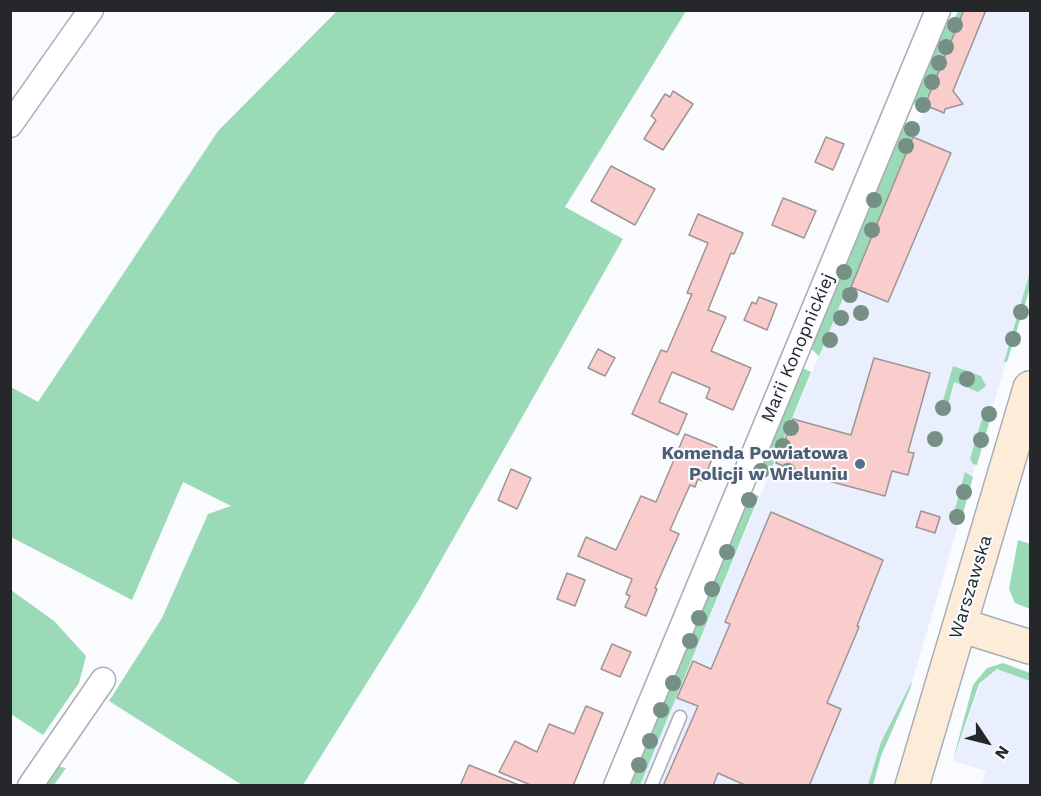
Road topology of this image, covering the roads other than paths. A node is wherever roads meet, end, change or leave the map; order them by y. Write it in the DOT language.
graph roads {
  1 [pos="91,10"];
  2 [pos="938,10"];
  3 [pos="10,125"];
  4 [pos="1030,388"];
  5 [pos="960,625"];
  6 [pos="1030,647"];
  7 [pos="103,680"];
  8 [pos="680,717"];
  9 [pos="30,786"];
  10 [pos="616,786"];
  11 [pos="651,786"];
  12 [pos="912,786"];
  1 -- 3 [label="street"];
  2 -- 10 [label="street, Marii Konopnickiej"];
  4 -- 5 [label="main road, Warszawska"];
  5 -- 6 [label="main road"];
  5 -- 12 [label="main road, Warszawska"];
  7 -- 9 [label="street"];
  8 -- 11 [label="lane"];
}
